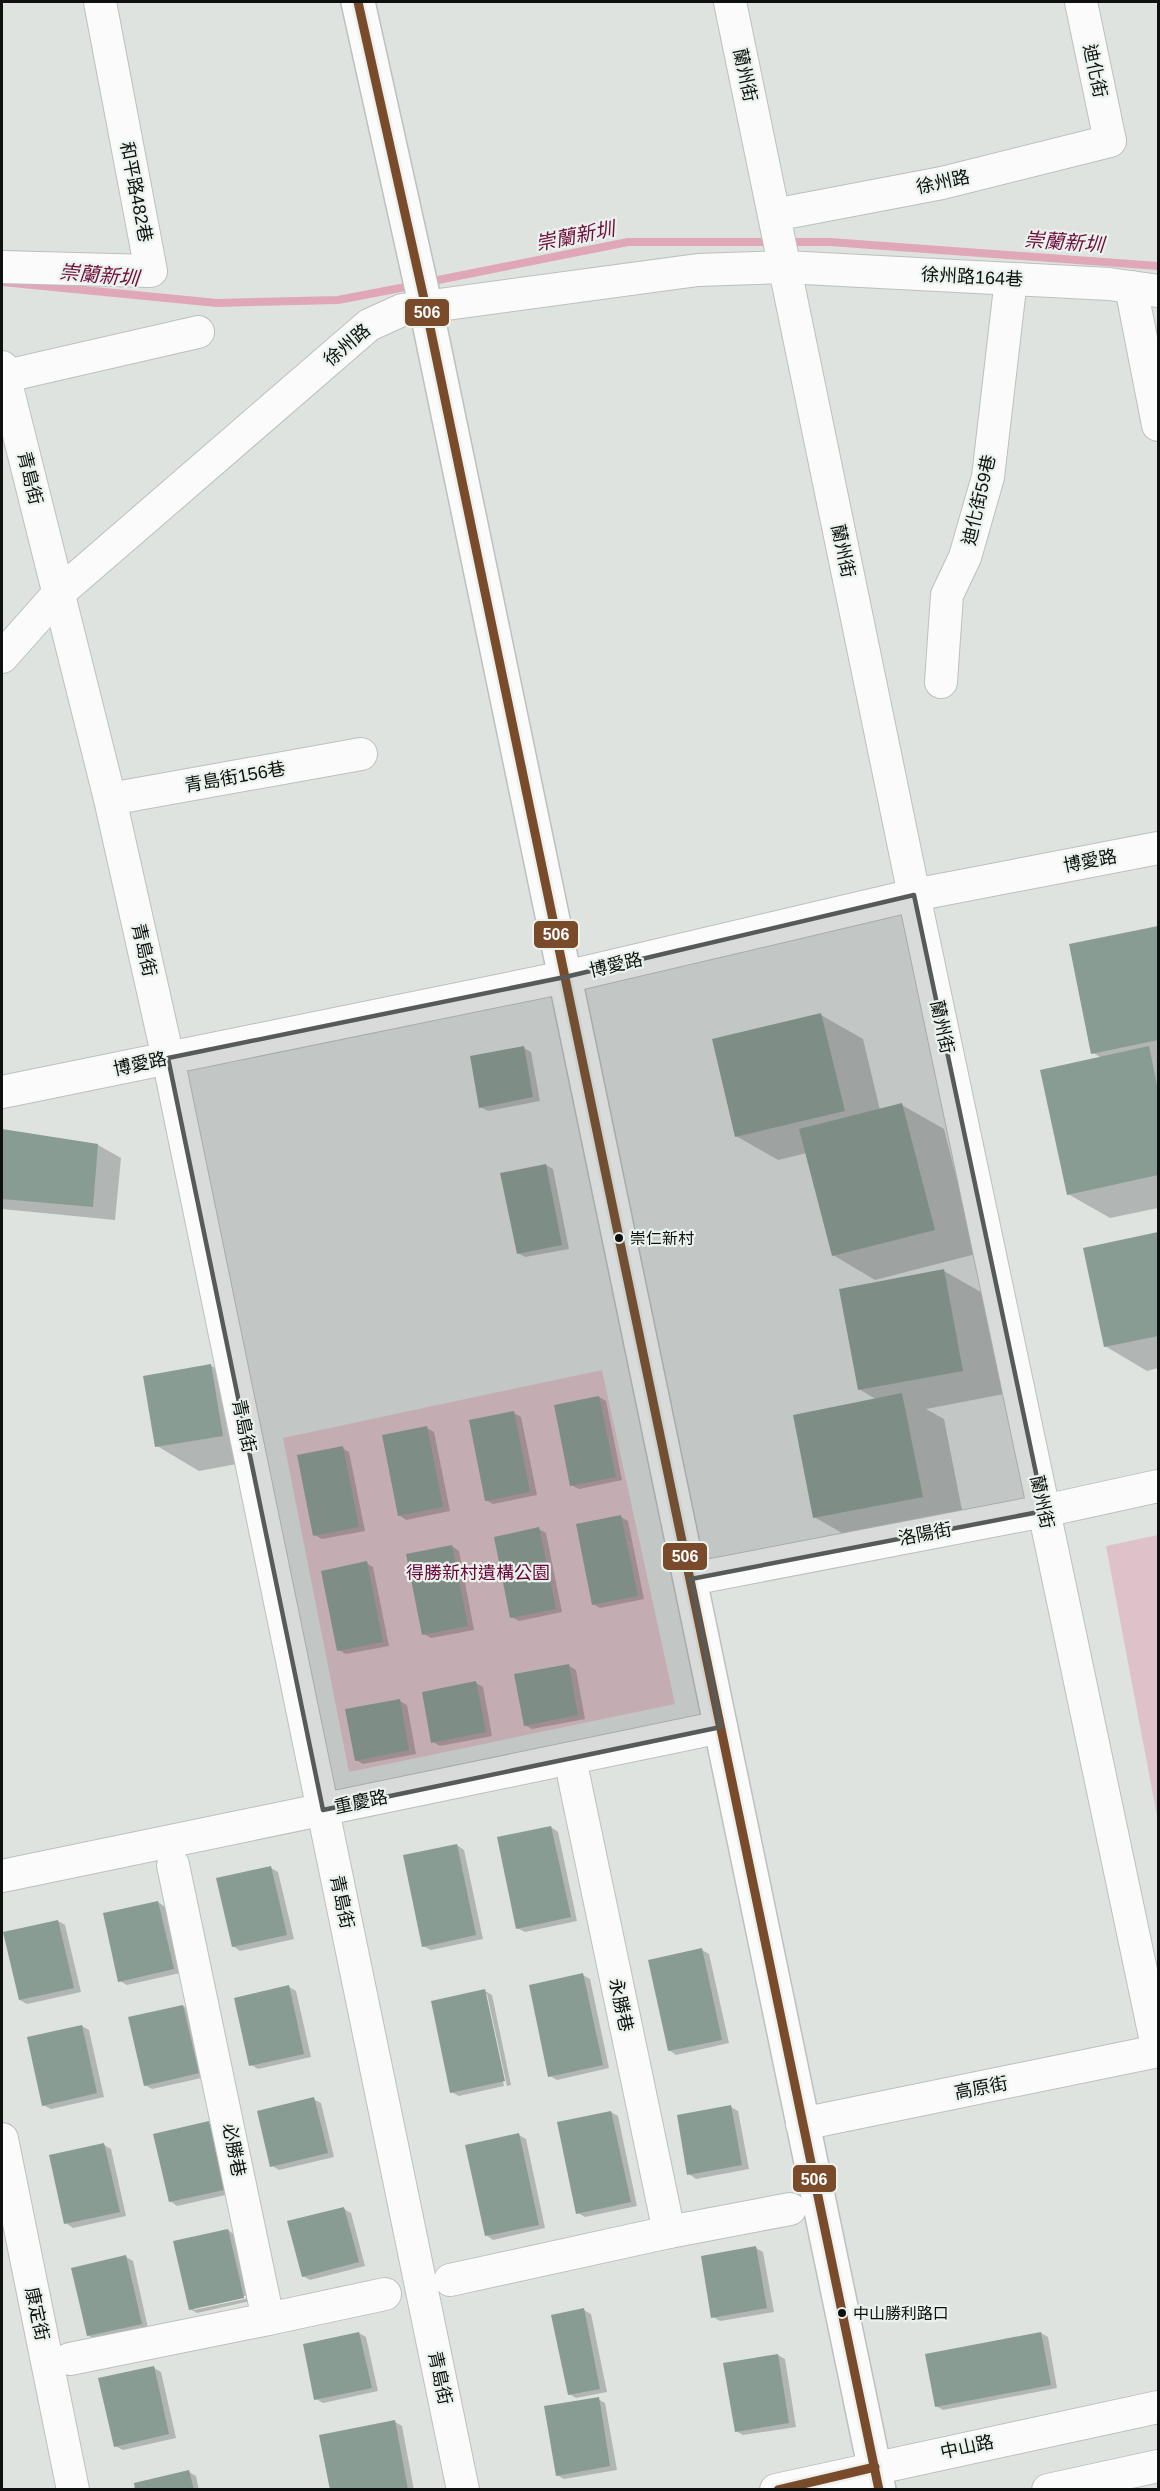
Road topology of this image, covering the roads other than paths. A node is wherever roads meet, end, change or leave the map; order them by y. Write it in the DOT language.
graph roads {
  1 [pos="100,2"];
  2 [pos="358,2"];
  3 [pos="730,2"];
  4 [pos="1081,2"];
  5 [pos="1110,141"];
  6 [pos="780,242"];
  7 [pos="2,267"];
  8 [pos="1011,279"];
  9 [pos="1145,289"];
  10 [pos="423,292"];
  11 [pos="198,332"];
  12 [pos="2,373"];
  13 [pos="1158,425"];
  14 [pos="59,593"];
  15 [pos="2,657"];
  16 [pos="941,682"];
  17 [pos="361,754"];
  18 [pos="110,800"];
  19 [pos="1158,848"];
  20 [pos="914,895"];
  21 [pos="566,977"];
  22 [pos="168,1058"];
  23 [pos="2,1092"];
  24 [pos="1158,1486"];
  25 [pos="1044,1511"];
  26 [pos="691,1579"];
  27 [pos="721,1727"];
  28 [pos="574,1778"];
  29 [pos="323,1810"];
  30 [pos="173,1865"];
  31 [pos="2,1876"];
  32 [pos="1158,2051"];
  33 [pos="802,2124"];
  34 [pos="2,2139"];
  35 [pos="790,2209"];
  36 [pos="669,2232"];
  37 [pos="450,2280"];
  38 [pos="385,2294"];
  39 [pos="268,2319"];
  40 [pos="70,2359"];
  41 [pos="1158,2407"];
  42 [pos="1158,2466"];
  43 [pos="877,2478"];
  44 [pos="73,2490"];
  45 [pos="463,2490"];
  46 [pos="776,2490"];
  47 [pos="1048,2490"];
  1 -- 7 [label="street, 和平路482巷"];
  2 -- 10 [label="main road"];
  3 -- 6 [label="street, 蘭州街"];
  4 -- 5 [label="street, 迪化街"];
  5 -- 6 [label="street, 徐州路"];
  6 -- 8 [label="street, 徐州路164巷"];
  6 -- 10 [label="street, 徐州路"];
  6 -- 20 [label="street, 蘭州街"];
  8 -- 9 [label="street, 徐州路164巷"];
  8 -- 16 [label="street, 迪化街59巷"];
  9 -- 13 [label="street"];
  10 -- 14 [label="street, 徐州路"];
  10 -- 21 [label="main road"];
  11 -- 12 [label="street"];
  12 -- 14 [label="street, 青島街"];
  14 -- 15 [label="street, 徐州路"];
  14 -- 18 [label="street, 青島街"];
  17 -- 18 [label="street, 青島街156巷"];
  18 -- 22 [label="street, 青島街"];
  19 -- 20 [label="street, 博愛路"];
  20 -- 21 [label="street, 博愛路"];
  20 -- 25 [label="street, 蘭州街"];
  21 -- 22 [label="street, 博愛路"];
  21 -- 26 [label="main road"];
  22 -- 23 [label="street, 博愛路"];
  22 -- 29 [label="street, 青島街"];
  24 -- 25 [label="street, 洛陽街"];
  25 -- 26 [label="street, 洛陽街"];
  25 -- 32 [label="street, 蘭州街"];
  26 -- 27 [label="main road"];
  27 -- 29 [label="street, 重慶路"];
  27 -- 33 [label="main road"];
  28 -- 36 [label="street, 永勝巷"];
  29 -- 31 [label="street, 重慶路"];
  29 -- 45 [label="street, 青島街"];
  30 -- 39 [label="street, 必勝巷"];
  32 -- 33 [label="street, 高原街"];
  33 -- 43 [label="main road"];
  34 -- 44 [label="street, 康定街"];
  35 -- 36 [label="street"];
  36 -- 37 [label="street"];
  38 -- 39 [label="street"];
  39 -- 40 [label="street"];
  41 -- 43 [label="street, 中山路"];
  42 -- 47 [label="street"];
  43 -- 46 [label="street, 中山路"];
}
